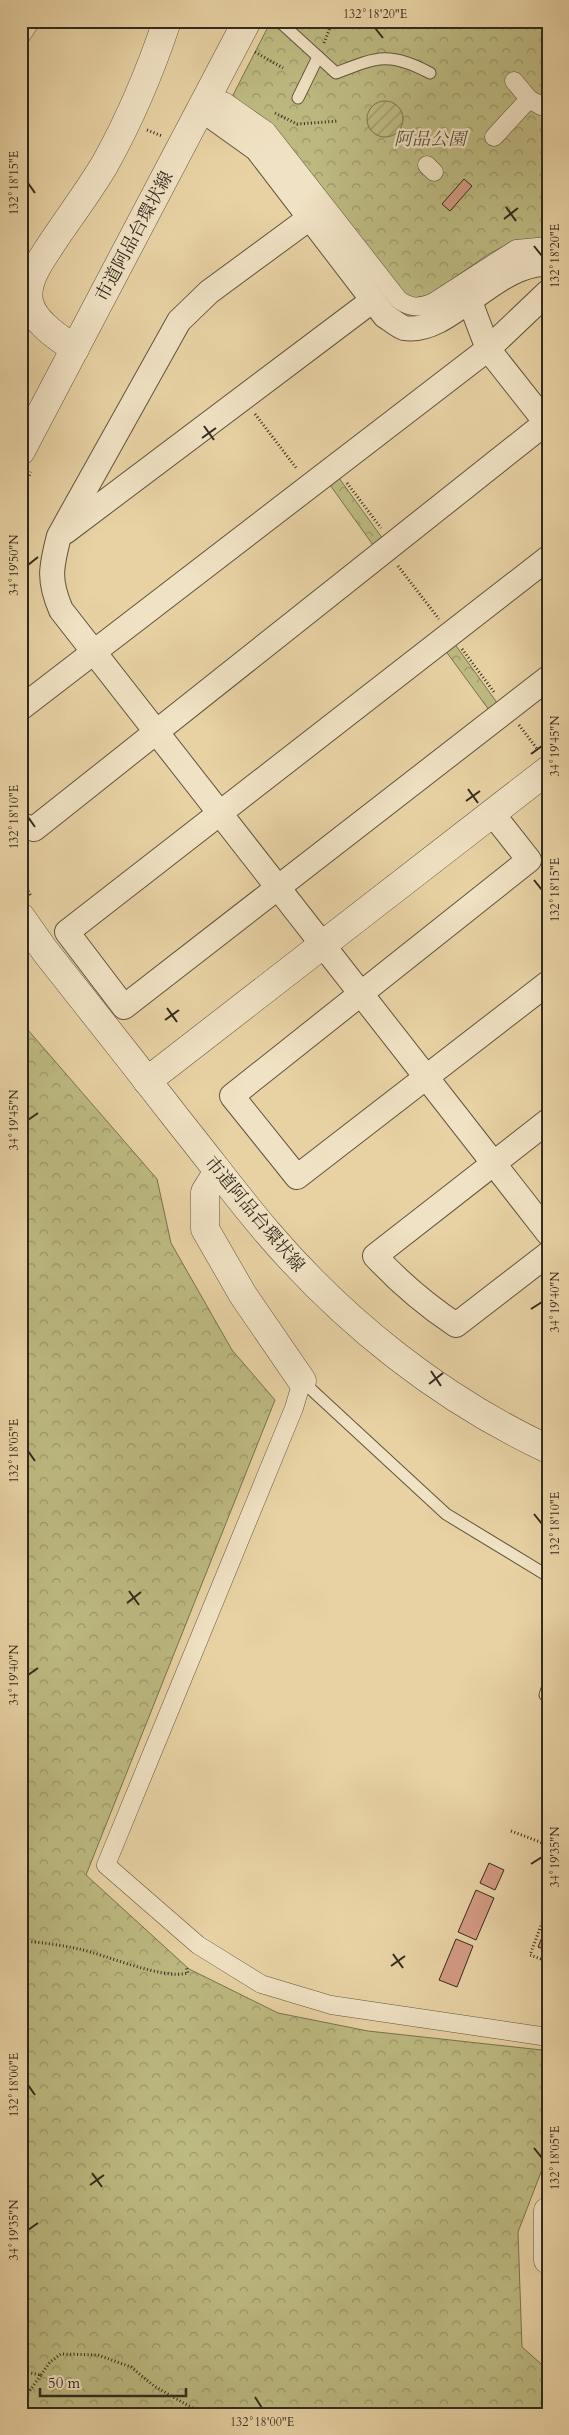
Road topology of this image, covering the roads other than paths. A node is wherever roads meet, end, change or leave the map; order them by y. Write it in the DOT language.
graph roads {
  1 [pos="31,21"];
  2 [pos="167,21"];
  3 [pos="247,21"];
  4 [pos="279,21"];
  5 [pos="21,36"];
  6 [pos="318,57"];
  7 [pos="430,73"];
  8 [pos="514,81"];
  9 [pos="298,98"];
  10 [pos="529,99"];
  11 [pos="548,100"];
  12 [pos="212,105"];
  13 [pos="494,137"];
  14 [pos="310,217"];
  15 [pos="548,246"];
  16 [pos="548,264"];
  17 [pos="31,265"];
  18 [pos="548,292"];
  19 [pos="469,299"];
  20 [pos="373,300"];
  21 [pos="75,349"];
  22 [pos="488,349"];
  23 [pos="547,423"];
  24 [pos="106,450"];
  25 [pos="21,451"];
  26 [pos="135,479"];
  27 [pos="59,536"];
  28 [pos="548,558"];
  29 [pos="94,652"];
  30 [pos="548,678"];
  31 [pos="21,708"];
  32 [pos="156,732"];
  33 [pos="548,770"];
  34 [pos="220,813"];
  35 [pos="492,813"];
  36 [pos="21,825"];
  37 [pos="278,888"];
  38 [pos="28,909"];
  39 [pos="323,945"];
  40 [pos="548,983"];
  41 [pos="361,994"];
  42 [pos="426,1077"];
  43 [pos="147,1081"];
  44 [pos="548,1121"];
  45 [pos="493,1163"];
  46 [pos="218,1171"];
  47 [pos="548,1233"];
  48 [pos="548,1254"];
  49 [pos="302,1381"];
  50 [pos="548,1449"];
  51 [pos="548,1576"];
  52 [pos="548,2037"];
  53 [pos="548,2211"];
  54 [pos="548,2260"];
  1 -- 5 [label="street"];
  2 -- 17 [label="street"];
  3 -- 12 [label="street, 市道阿品台環状線"];
  4 -- 6 [label="lane"];
  6 -- 7 [label="lane"];
  6 -- 9 [label="lane"];
  8 -- 10 [label="street"];
  10 -- 11 [label="street"];
  10 -- 13 [label="street"];
  12 -- 14 [label="street"];
  12 -- 15 [label="street"];
  12 -- 21 [label="street, 市道阿品台環状線"];
  14 -- 20 [label="street"];
  14 -- 24 [label="street"];
  16 -- 19 [label="street"];
  17 -- 21 [label="street"];
  18 -- 22 [label="street"];
  19 -- 20 [label="street"];
  19 -- 22 [label="street"];
  20 -- 26 [label="street"];
  21 -- 25 [label="street, 市道阿品台環状線"];
  22 -- 23 [label="street"];
  22 -- 29 [label="street"];
  23 -- 32 [label="street"];
  24 -- 26 [label="street"];
  24 -- 27 [label="street"];
  26 -- 27 [label="street"];
  27 -- 29 [label="street"];
  28 -- 34 [label="street"];
  29 -- 31 [label="street"];
  29 -- 32 [label="street"];
  30 -- 37 [label="street"];
  32 -- 34 [label="street"];
  32 -- 36 [label="street"];
  33 -- 35 [label="street"];
  34 -- 37 [label="street"];
  34 -- 37 [label="street"];
  35 -- 39 [label="street"];
  35 -- 41 [label="street"];
  37 -- 39 [label="street"];
  38 -- 43 [label="street, 市道阿品台環状線"];
  39 -- 41 [label="street"];
  39 -- 43 [label="street"];
  40 -- 42 [label="street"];
  41 -- 42 [label="street"];
  41 -- 42 [label="street"];
  42 -- 45 [label="street"];
  43 -- 46 [label="street, 市道阿品台環状線"];
  44 -- 45 [label="street"];
  45 -- 47 [label="street"];
  45 -- 48 [label="street"];
  46 -- 49 [label="street"];
  46 -- 50 [label="street, 市道阿品台環状線"];
  49 -- 51 [label="lane"];
  49 -- 52 [label="street"];
  53 -- 54 [label="street"];
}
